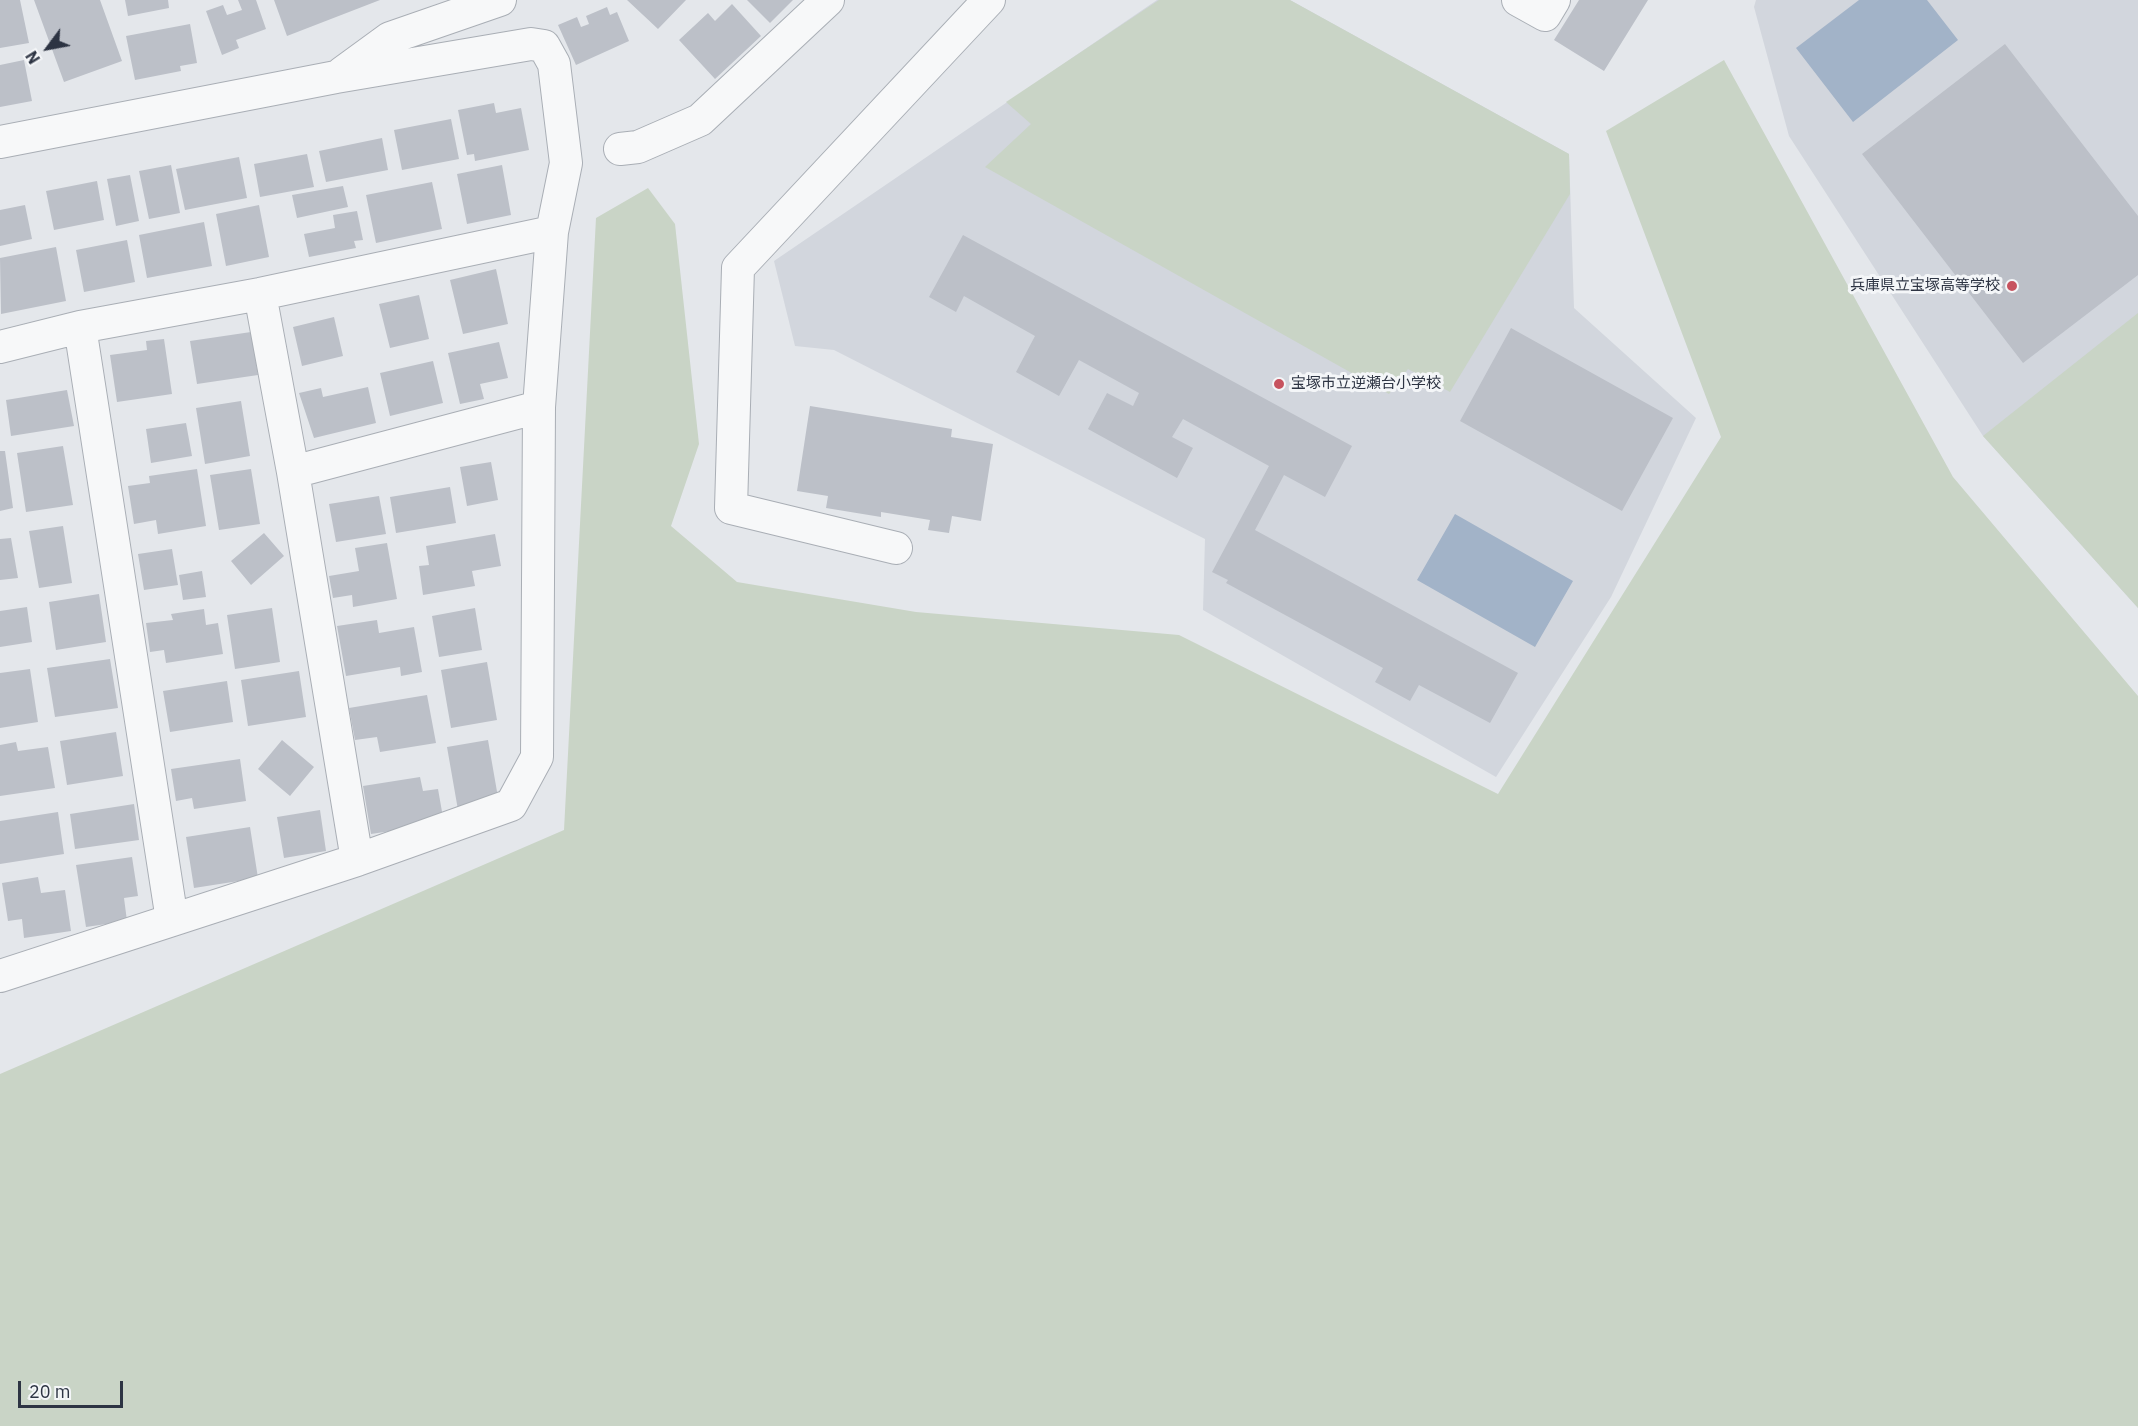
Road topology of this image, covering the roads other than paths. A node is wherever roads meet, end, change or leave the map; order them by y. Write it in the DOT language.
graph roads {
  1 [pos="500,0"];
  2 [pos="828,0"];
  3 [pos="989,0"];
  4 [pos="1518,0"];
  5 [pos="1554,0"];
  6 [pos="335,78"];
  7 [pos="0,142"];
  8 [pos="620,149"];
  9 [pos="552,232"];
  10 [pos="260,294"];
  11 [pos="80,327"];
  12 [pos="0,347"];
  13 [pos="539,407"];
  14 [pos="294,472"];
  15 [pos="896,548"];
  16 [pos="357,860"];
  17 [pos="172,920"];
  18 [pos="0,976"];
  1 -- 6 [label="street"];
  2 -- 8 [label="street"];
  3 -- 15 [label="street"];
  4 -- 5 [label="street"];
  6 -- 7 [label="street"];
  6 -- 9 [label="street"];
  9 -- 10 [label="street"];
  9 -- 13 [label="street"];
  10 -- 11 [label="street"];
  10 -- 14 [label="street"];
  11 -- 12 [label="street"];
  11 -- 17 [label="street"];
  13 -- 14 [label="street"];
  13 -- 16 [label="street"];
  14 -- 16 [label="street"];
  16 -- 17 [label="street"];
  17 -- 18 [label="street"];
}
